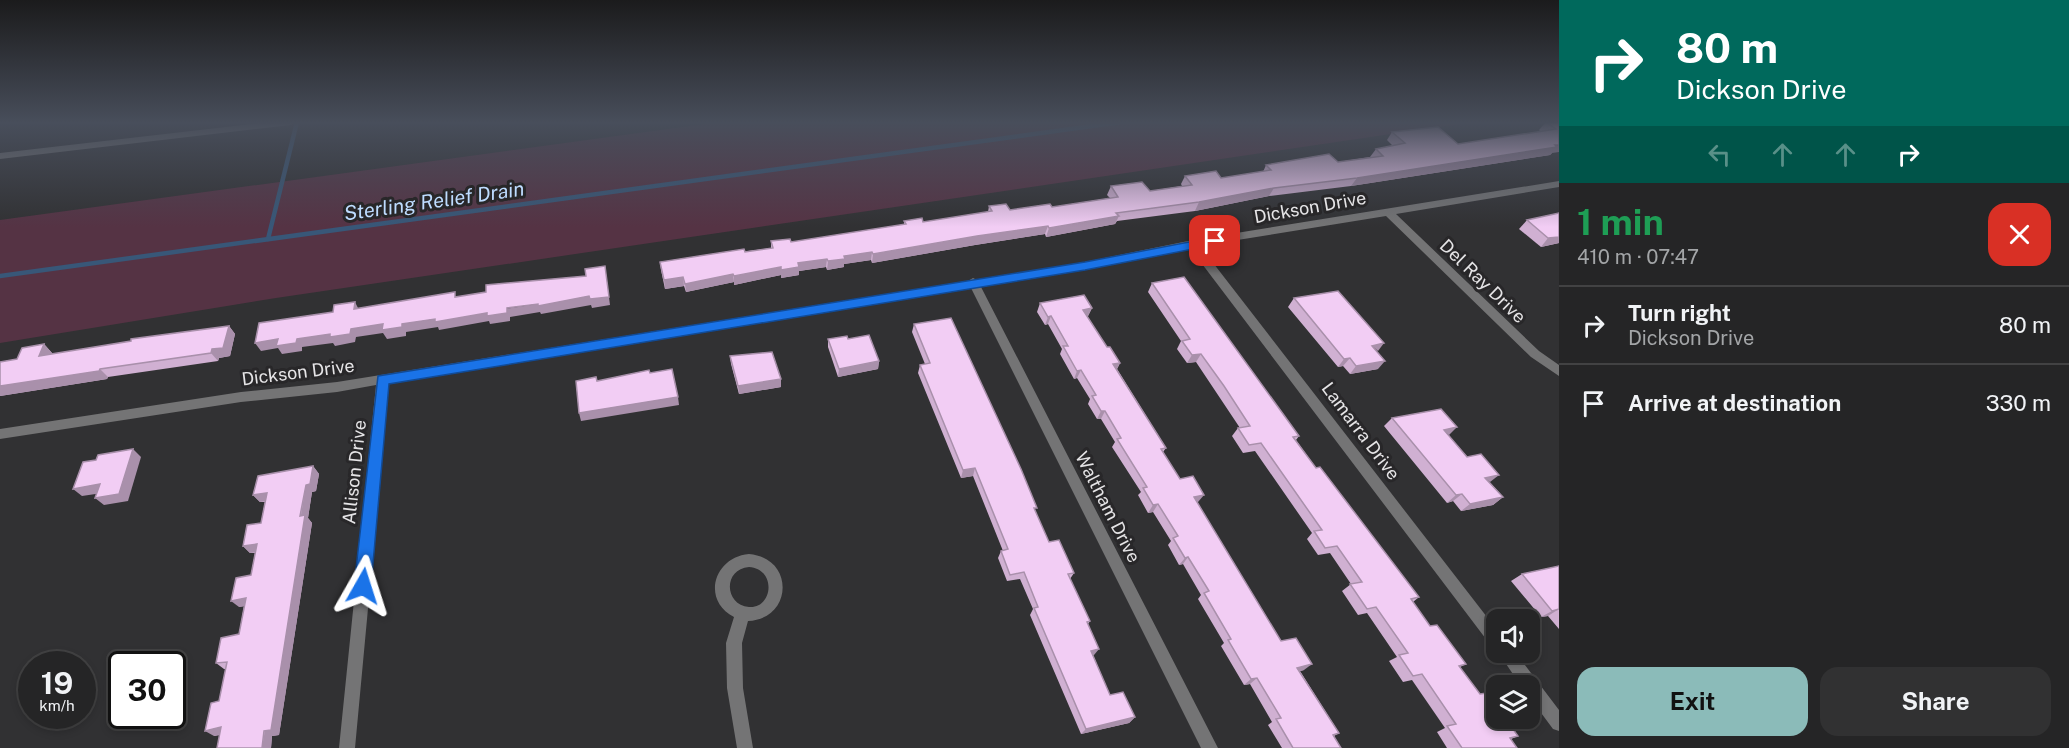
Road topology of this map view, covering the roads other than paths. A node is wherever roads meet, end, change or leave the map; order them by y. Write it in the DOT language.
graph roads {
  1 [pos="1559,184"];
  2 [pos="1388,212"];
  3 [pos="1193,244"];
  4 [pos="973,282"];
  5 [pos="1559,371"];
  6 [pos="383,380"];
  7 [pos="0,434"];
  8 [pos="743,612"];
  9 [pos="1486,628"];
  10 [pos="1513,663"];
  11 [pos="1559,723"];
  12 [pos="346,748"];
  13 [pos="745,748"];
  14 [pos="1210,748"];
  1 -- 2 [label="street, Dickson Drive"];
  2 -- 3 [label="street, Dickson Drive"];
  2 -- 5 [label="street, Del Ray Drive"];
  3 -- 4 [label="street, Dickson Drive"];
  3 -- 9 [label="street, Lamarra Drive"];
  4 -- 6 [label="street, Dickson Drive"];
  4 -- 14 [label="street, Waltham Drive"];
  6 -- 7 [label="street, Dickson Drive"];
  6 -- 12 [label="street, Allison Drive"];
  8 -- 13 [label="street"];
  10 -- 11 [label="street"];
}
